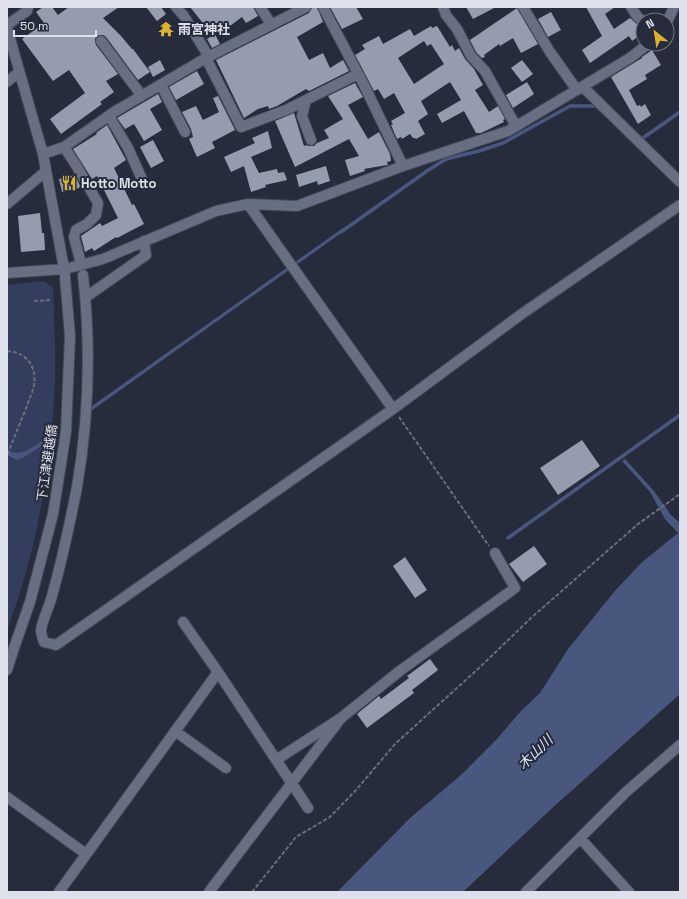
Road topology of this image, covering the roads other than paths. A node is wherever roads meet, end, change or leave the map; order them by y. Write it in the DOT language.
graph roads {
  1 [pos="28,7"];
  2 [pos="176,7"];
  3 [pos="260,7"];
  4 [pos="306,7"];
  5 [pos="323,7"];
  6 [pos="443,7"];
  7 [pos="523,7"];
  8 [pos="271,24"];
  9 [pos="7,26"];
  10 [pos="102,41"];
  11 [pos="638,52"];
  12 [pos="208,57"];
  13 [pos="20,72"];
  14 [pos="358,74"];
  15 [pos="7,82"];
  16 [pos="161,85"];
  17 [pos="580,89"];
  18 [pos="142,96"];
  19 [pos="306,100"];
  20 [pos="108,116"];
  21 [pos="516,126"];
  22 [pos="185,132"];
  23 [pos="311,140"];
  24 [pos="64,148"];
  25 [pos="43,154"];
  26 [pos="403,166"];
  27 [pos="46,171"];
  28 [pos="142,179"];
  29 [pos="680,182"];
  30 [pos="7,204"];
  31 [pos="248,204"];
  32 [pos="680,205"];
  33 [pos="144,241"];
  34 [pos="80,260"];
  35 [pos="7,273"];
  36 [pos="65,273"];
  37 [pos="83,275"];
  38 [pos="86,297"];
  39 [pos="393,409"];
  40 [pos="495,553"];
  41 [pos="183,622"];
  42 [pos="7,670"];
  43 [pos="218,672"];
  44 [pos="341,718"];
  45 [pos="175,731"];
  46 [pos="680,744"];
  47 [pos="276,760"];
  48 [pos="226,768"];
  49 [pos="291,783"];
  50 [pos="7,797"];
  51 [pos="308,808"];
  52 [pos="580,838"];
  53 [pos="86,854"];
  54 [pos="59,892"];
  55 [pos="210,892"];
  56 [pos="526,892"];
  57 [pos="628,892"];
  1 -- 9 [label="street"];
  2 -- 12 [label="street"];
  3 -- 8 [label="street"];
  4 -- 8 [label="street"];
  5 -- 14 [label="street"];
  6 -- 21 [label="street"];
  7 -- 17 [label="street"];
  8 -- 12 [label="street"];
  9 -- 13 [label="street, 下江津避越僑"];
  10 -- 18 [label="street"];
  11 -- 17 [label="street"];
  12 -- 16 [label="street"];
  12 -- 19 [label="street"];
  13 -- 15 [label="street"];
  13 -- 25 [label="street, 下江津避越僑"];
  14 -- 19 [label="street"];
  14 -- 26 [label="street"];
  16 -- 18 [label="street"];
  16 -- 22 [label="street"];
  17 -- 21 [label="street"];
  17 -- 29 [label="street"];
  18 -- 20 [label="street"];
  19 -- 23 [label="street"];
  20 -- 24 [label="street"];
  20 -- 28 [label="street"];
  21 -- 26 [label="street"];
  24 -- 25 [label="street"];
  24 -- 34 [label="street"];
  25 -- 27 [label="street, 下江津避越僑"];
  26 -- 31 [label="street"];
  27 -- 30 [label="street"];
  27 -- 36 [label="street, 下江津避越僑"];
  31 -- 33 [label="street"];
  31 -- 39 [label="street"];
  32 -- 39 [label="street"];
  33 -- 36 [label="street"];
  33 -- 38 [label="street"];
  35 -- 36 [label="street"];
  36 -- 42 [label="street, 下江津避越僑, bridge"];
  37 -- 38 [label="street"];
  38 -- 39 [label="street"];
  40 -- 44 [label="street"];
  41 -- 43 [label="street"];
  43 -- 45 [label="street"];
  43 -- 47 [label="street"];
  44 -- 47 [label="street"];
  44 -- 49 [label="street"];
  45 -- 48 [label="street"];
  45 -- 53 [label="street"];
  46 -- 52 [label="street"];
  47 -- 49 [label="street"];
  49 -- 51 [label="street"];
  49 -- 55 [label="street"];
  50 -- 53 [label="street"];
  52 -- 56 [label="street"];
  52 -- 57 [label="street"];
  53 -- 54 [label="street"];
}
